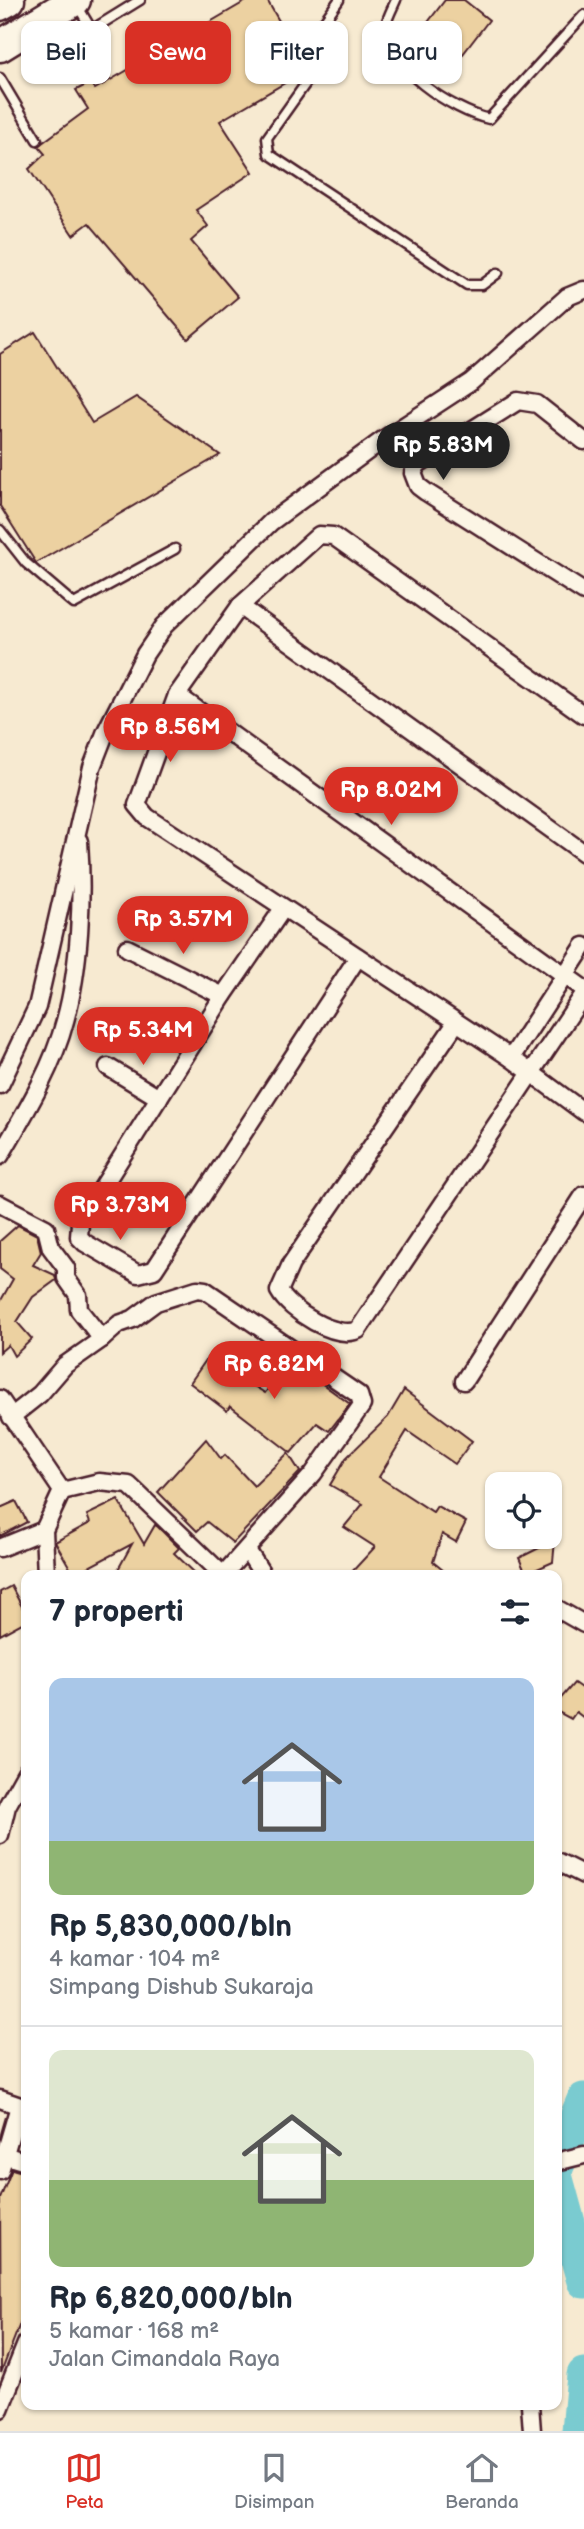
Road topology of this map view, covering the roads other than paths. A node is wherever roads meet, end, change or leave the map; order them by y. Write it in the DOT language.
graph roads {
  1 [pos="9,0"];
  2 [pos="74,0"];
  3 [pos="139,0"];
  4 [pos="339,0"];
  5 [pos="396,0"];
  6 [pos="0,5"];
  7 [pos="584,15"];
  8 [pos="87,21"];
  9 [pos="106,21"];
  10 [pos="0,46"];
  11 [pos="0,78"];
  12 [pos="37,140"];
  13 [pos="498,273"];
  14 [pos="584,290"];
  15 [pos="584,441"];
  16 [pos="0,530"];
  17 [pos="175,550"];
  18 [pos="584,592"];
  19 [pos="240,606"];
  20 [pos="177,695"];
  21 [pos="584,715"];
  22 [pos="78,824"];
  23 [pos="584,853"];
  24 [pos="282,910"];
  25 [pos="584,946"];
  26 [pos="127,948"];
  27 [pos="358,957"];
  28 [pos="564,975"];
  29 [pos="584,991"];
  30 [pos="223,996"];
  31 [pos="456,1023"];
  32 [pos="511,1058"];
  33 [pos="108,1067"];
  34 [pos="530,1074"];
  35 [pos="0,1085"];
  36 [pos="159,1098"];
  37 [pos="584,1112"];
  38 [pos="0,1156"];
  39 [pos="584,1195"];
  40 [pos="0,1204"];
  41 [pos="102,1339"];
  42 [pos="464,1381"];
  43 [pos="0,1399"];
  44 [pos="11,1417"];
  45 [pos="62,1491"];
  46 [pos="44,1530"];
  47 [pos="0,1548"];
  48 [pos="247,1550"];
  49 [pos="46,1570"];
  50 [pos="218,1570"];
  51 [pos="228,1570"];
  52 [pos="260,1570"];
  53 [pos="562,1612"];
  54 [pos="584,1625"];
  55 [pos="21,1781"];
  56 [pos="1,1829"];
  57 [pos="562,1864"];
  58 [pos="584,1875"];
  59 [pos="0,2099"];
  60 [pos="21,2106"];
  61 [pos="21,2113"];
  62 [pos="584,2155"];
  63 [pos="7,2156"];
  64 [pos="21,2160"];
  65 [pos="562,2160"];
  66 [pos="0,2171"];
  67 [pos="21,2356"];
  68 [pos="0,2409"];
  69 [pos="530,2410"];
  70 [pos="532,2431"];
  1 -- 6 [label="highway"];
  2 -- 8 [label="lane"];
  2 -- 10 [label="highway"];
  3 -- 9 [label="lane"];
  4 -- 13 [label="lane"];
  5 -- 7 [label="lane"];
  11 -- 12 [label="lane"];
  14 -- 22 [label="street"];
  15 -- 18 [label="street"];
  16 -- 17 [label="lane"];
  19 -- 20 [label="street"];
  19 -- 21 [label="street"];
  19 -- 23 [label="street"];
  20 -- 24 [label="street"];
  20 -- 28 [label="street"];
  22 -- 35 [label="street"];
  22 -- 38 [label="street"];
  24 -- 27 [label="street"];
  24 -- 30 [label="street"];
  25 -- 28 [label="street"];
  26 -- 30 [label="street"];
  27 -- 31 [label="street"];
  27 -- 36 [label="street"];
  28 -- 29 [label="street"];
  28 -- 32 [label="street"];
  29 -- 34 [label="street"];
  30 -- 36 [label="street"];
  31 -- 32 [label="street"];
  31 -- 34 [label="street"];
  32 -- 34 [label="street"];
  33 -- 36 [label="street"];
  34 -- 37 [label="street"];
  39 -- 42 [label="street"];
  40 -- 41 [label="street"];
  41 -- 44 [label="street"];
  41 -- 48 [label="street"];
  43 -- 44 [label="street"];
  44 -- 45 [label="street"];
  45 -- 46 [label="street"];
  45 -- 50 [label="street"];
  46 -- 47 [label="street"];
  46 -- 49 [label="street"];
  48 -- 51 [label="street"];
  48 -- 52 [label="street"];
  53 -- 54 [label="street"];
  55 -- 56 [label="street"];
  57 -- 58 [label="street"];
  59 -- 60 [label="street"];
  61 -- 63 [label="street"];
  62 -- 65 [label="street"];
  63 -- 64 [label="street"];
  63 -- 66 [label="street"];
  67 -- 68 [label="street"];
  69 -- 70 [label="street"];
}
